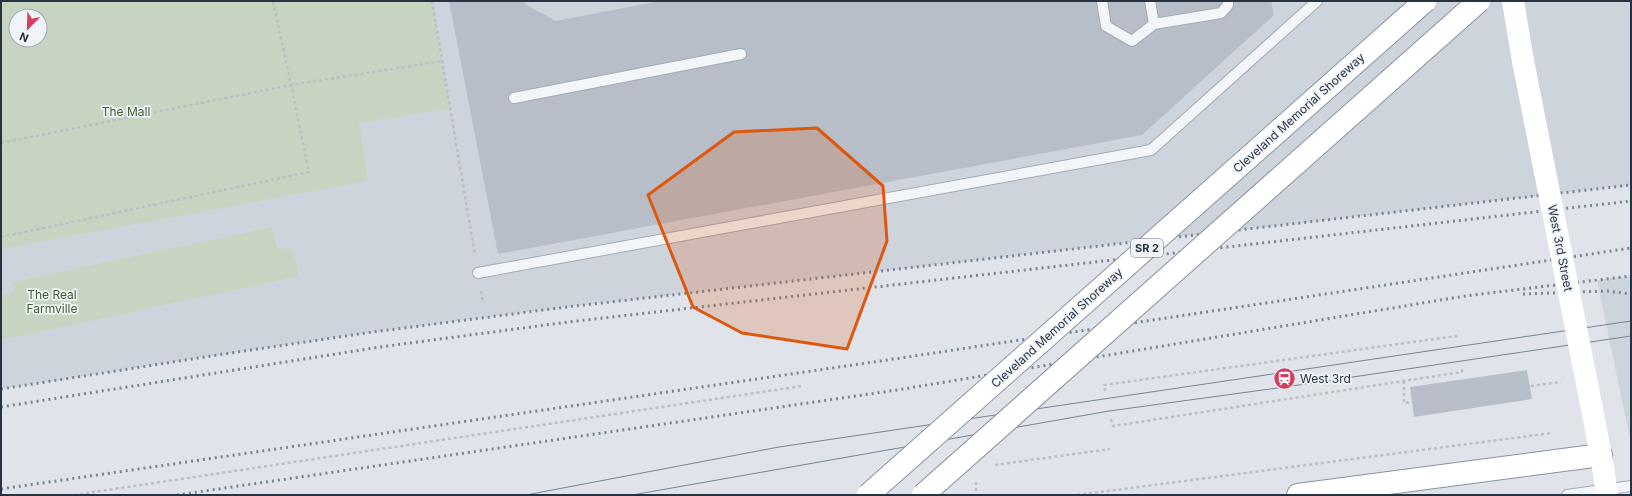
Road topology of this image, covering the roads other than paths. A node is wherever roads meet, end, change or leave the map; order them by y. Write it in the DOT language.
graph roads {
  1 [pos="1102,1"];
  2 [pos="1150,1"];
  3 [pos="1228,1"];
  4 [pos="1317,1"];
  5 [pos="1425,1"];
  6 [pos="1479,1"];
  7 [pos="1513,1"];
  8 [pos="1154,24"];
  9 [pos="741,54"];
  10 [pos="514,98"];
  11 [pos="478,273"];
  12 [pos="1602,461"];
  13 [pos="1631,486"];
  14 [pos="868,495"];
  15 [pos="923,495"];
  16 [pos="1298,495"];
  17 [pos="1567,495"];
  18 [pos="1607,495"];
  1 -- 8 [label="lane"];
  2 -- 8 [label="lane"];
  3 -- 8 [label="lane"];
  4 -- 11 [label="lane"];
  5 -- 14 [label="main road, Cleveland Memorial Shoreway / SR 2, bridge"];
  6 -- 15 [label="main road, bridge"];
  7 -- 12 [label="main road, West 3rd Street, bridge"];
  9 -- 10 [label="lane"];
  12 -- 16 [label="main road"];
  12 -- 18 [label="main road, West 3rd Street, bridge"];
  13 -- 17 [label="lane"];
}
